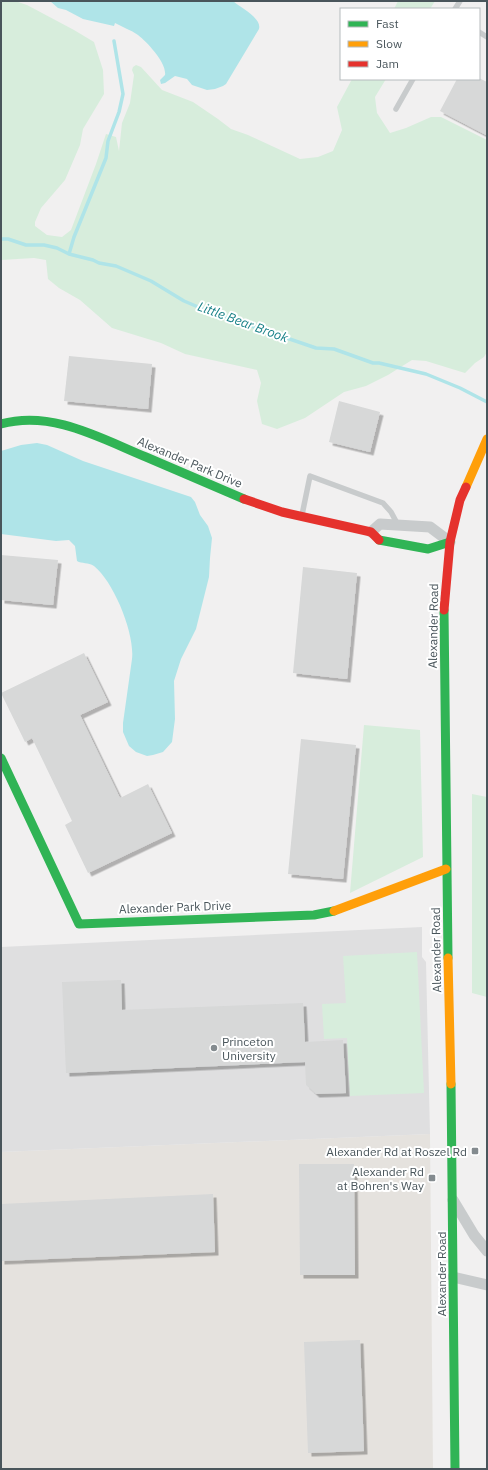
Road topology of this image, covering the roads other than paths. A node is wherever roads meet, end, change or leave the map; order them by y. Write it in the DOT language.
graph roads {
  1 [pos="412,80"];
  2 [pos="396,109"];
  3 [pos="1,424"];
  4 [pos="487,439"];
  5 [pos="302,516"];
  6 [pos="398,525"];
  7 [pos="371,532"];
  8 [pos="450,542"];
  9 [pos="1,758"];
  10 [pos="446,869"];
  11 [pos="452,1200"];
  12 [pos="487,1251"];
  13 [pos="453,1277"];
  14 [pos="487,1284"];
  15 [pos="455,1469"];
  1 -- 2 [label="lane"];
  3 -- 5 [label="street, Alexander Park Drive"];
  4 -- 8 [label="street, Alexander Road"];
  5 -- 6 [label="lane"];
  5 -- 7 [label="street, Alexander Park Drive"];
  6 -- 7 [label="street"];
  6 -- 8 [label="street"];
  7 -- 8 [label="street, Alexander Park Drive"];
  8 -- 10 [label="street, Alexander Road"];
  9 -- 10 [label="street, Alexander Park Drive"];
  10 -- 11 [label="street, Alexander Road"];
  11 -- 12 [label="street"];
  11 -- 13 [label="street, Alexander Road"];
  13 -- 14 [label="street"];
  13 -- 15 [label="street, Alexander Road"];
}
